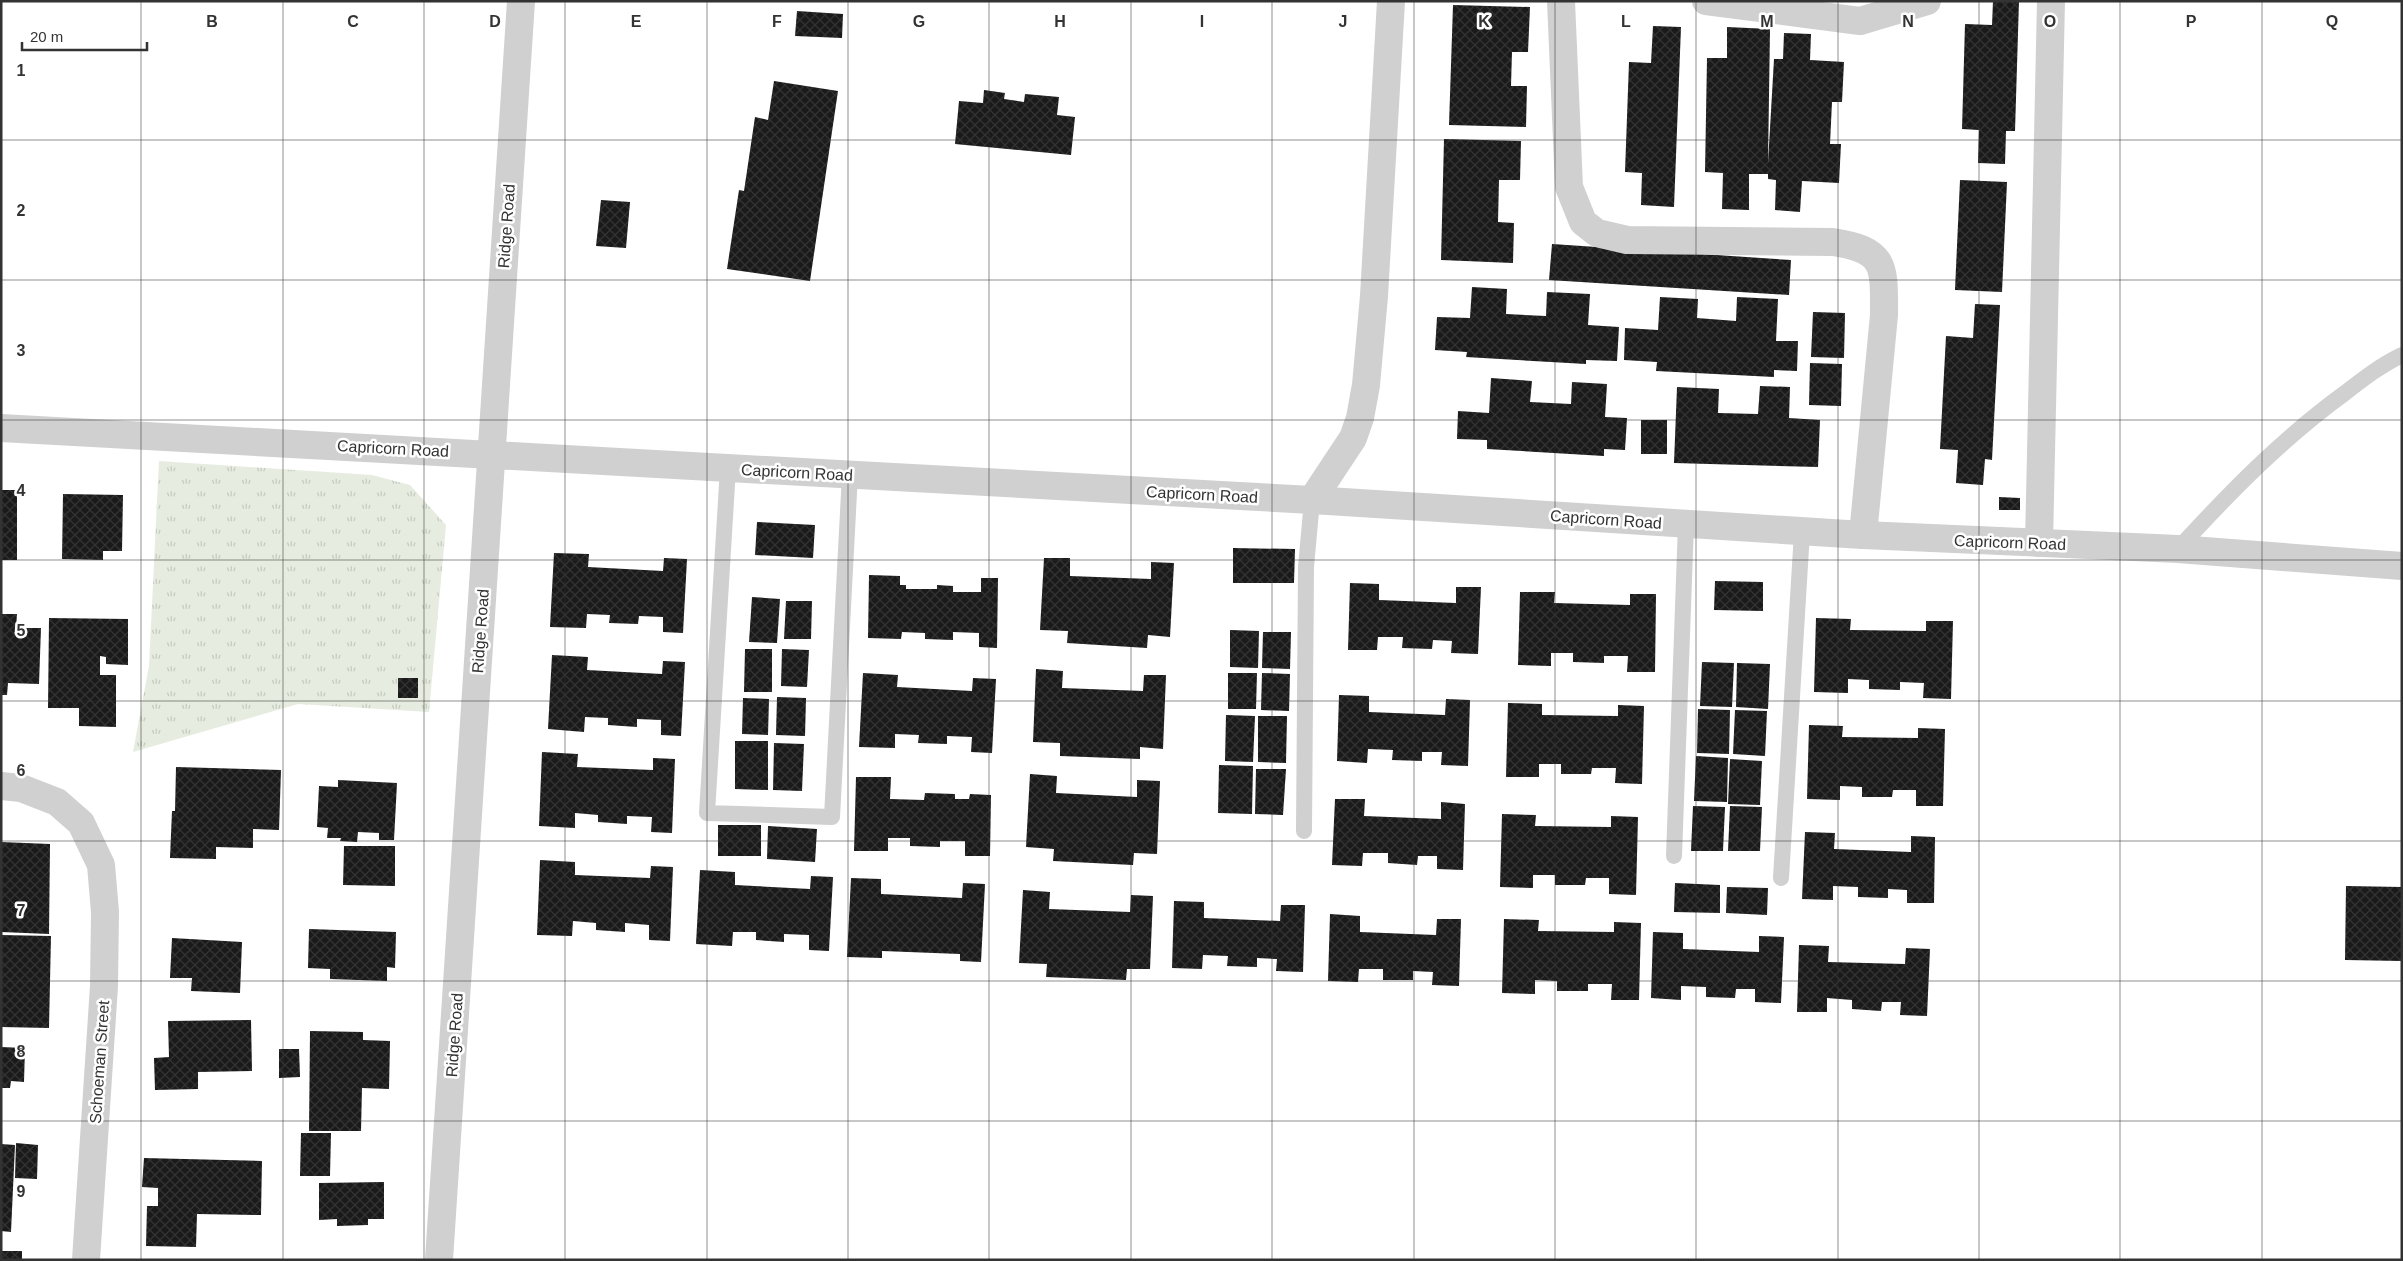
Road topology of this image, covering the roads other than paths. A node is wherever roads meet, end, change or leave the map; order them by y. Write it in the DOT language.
graph roads {
  1 [pos="521,1"];
  2 [pos="1391,1"];
  3 [pos="1561,1"];
  4 [pos="1706,1"];
  5 [pos="1927,1"];
  6 [pos="2051,1"];
  7 [pos="2402,355"];
  8 [pos="1,428"];
  9 [pos="492,454"];
  10 [pos="728,468"];
  11 [pos="850,474"];
  12 [pos="1312,500"];
  13 [pos="1686,524"];
  14 [pos="1802,532"];
  15 [pos="1864,535"];
  16 [pos="2039,543"];
  17 [pos="2178,548"];
  18 [pos="2402,566"];
  19 [pos="1,786"];
  20 [pos="1304,831"];
  21 [pos="1674,856"];
  22 [pos="1781,878"];
  23 [pos="86,1260"];
  24 [pos="439,1260"];
  1 -- 9 [label="street, Ridge Road"];
  2 -- 12 [label="street"];
  3 -- 15 [label="street"];
  4 -- 5 [label="street"];
  6 -- 16 [label="street"];
  7 -- 17 [label="lane"];
  8 -- 9 [label="street, Capricorn Road"];
  9 -- 10 [label="street, Capricorn Road"];
  9 -- 24 [label="street, Ridge Road"];
  10 -- 11 [label="street, Capricorn Road"];
  10 -- 11 [label="lane"];
  11 -- 12 [label="street, Capricorn Road"];
  12 -- 13 [label="street, Capricorn Road"];
  12 -- 20 [label="lane"];
  13 -- 14 [label="street, Capricorn Road"];
  13 -- 21 [label="lane"];
  14 -- 15 [label="street, Capricorn Road"];
  14 -- 22 [label="lane"];
  15 -- 16 [label="street, Capricorn Road"];
  16 -- 17 [label="street, Capricorn Road"];
  17 -- 18 [label="street, Capricorn Road"];
  19 -- 23 [label="street, Schoeman Street"];
}
